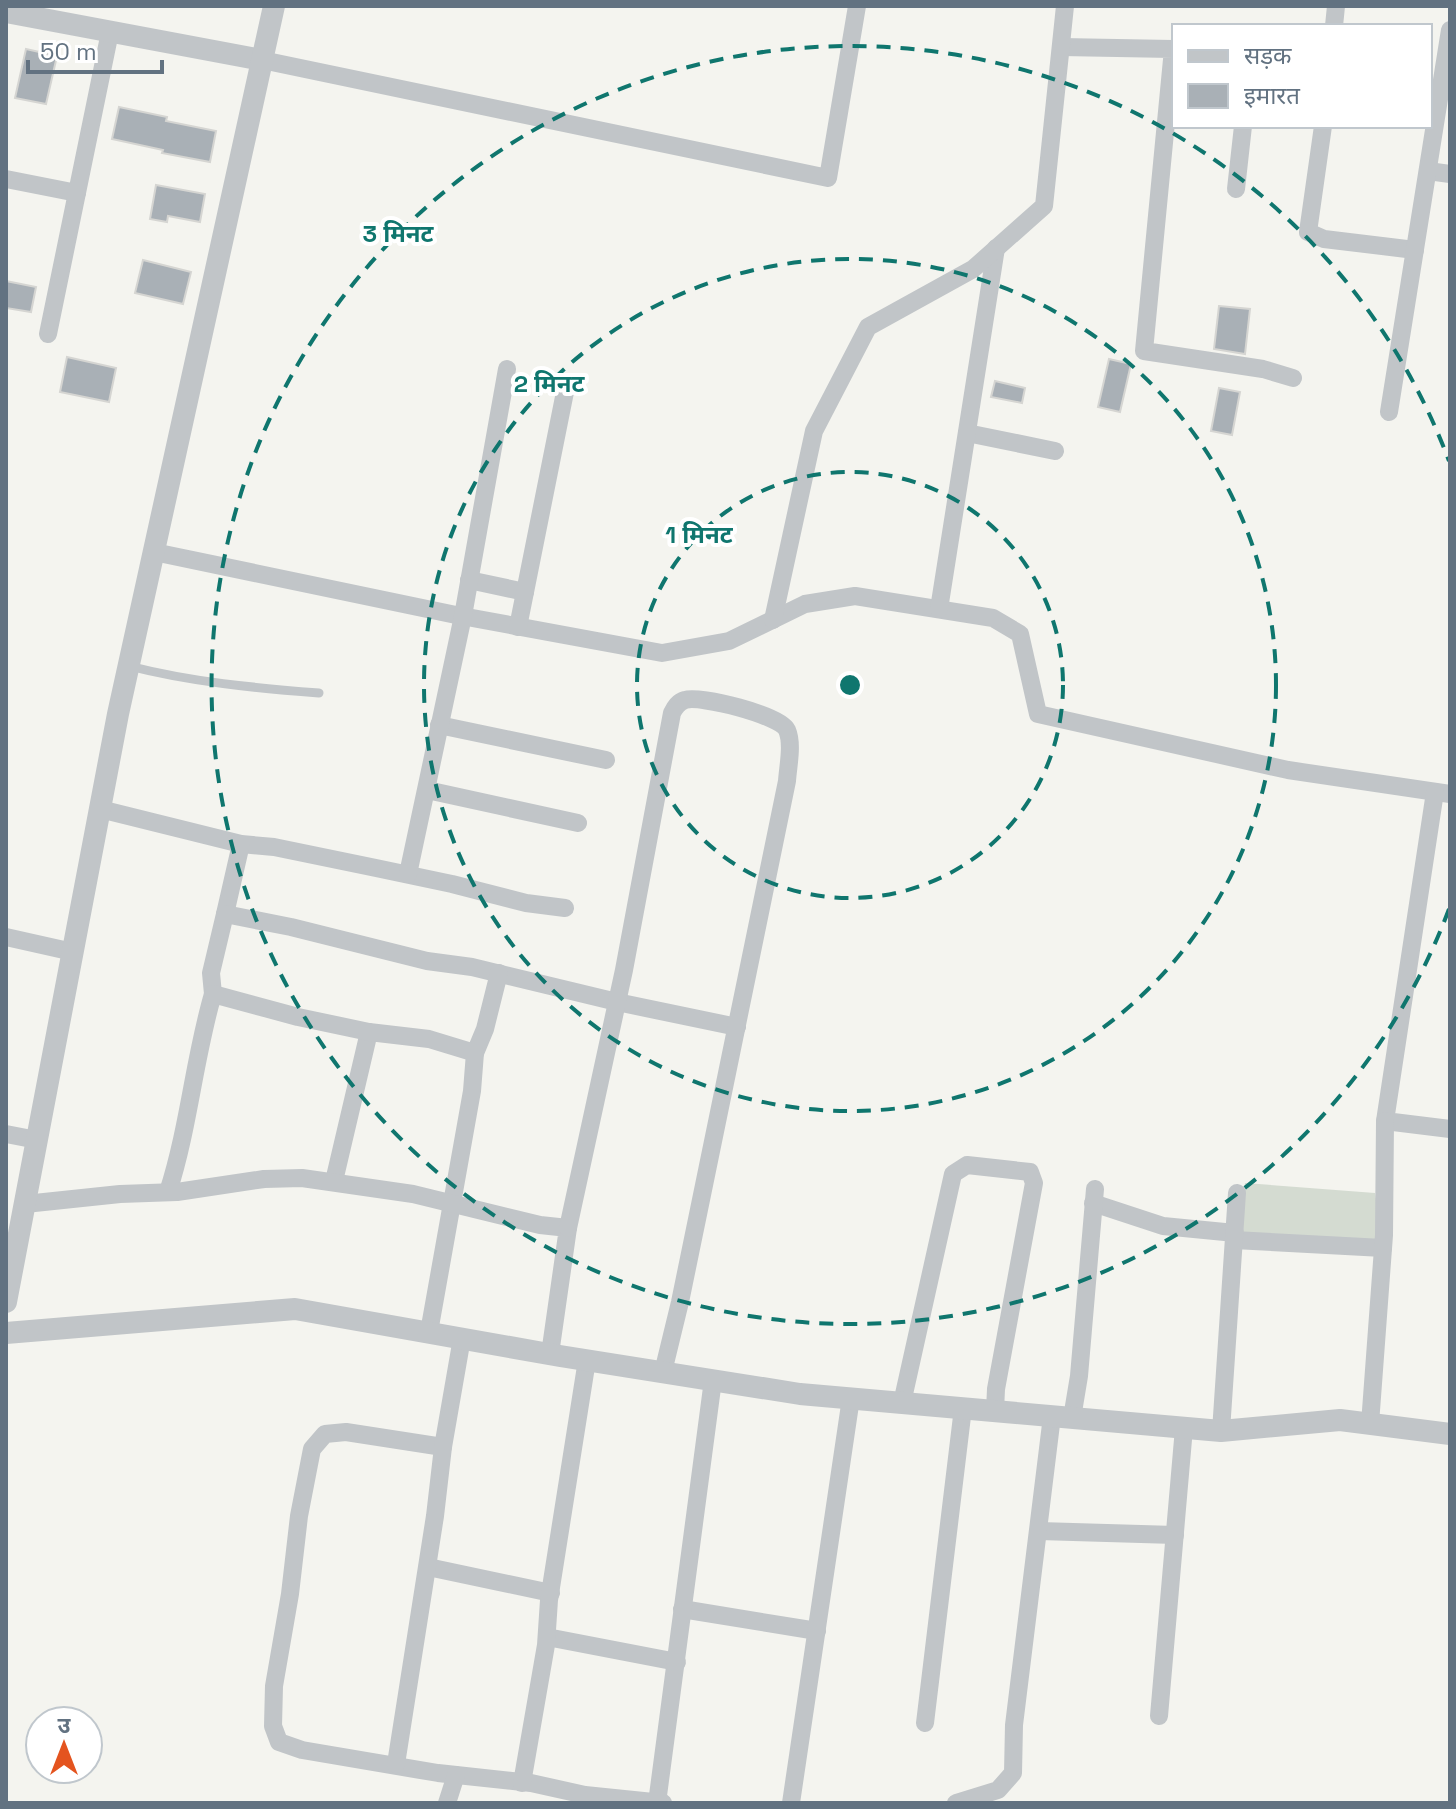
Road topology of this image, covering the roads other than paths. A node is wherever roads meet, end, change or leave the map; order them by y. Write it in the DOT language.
graph roads {
  1 [pos="274,6"];
  2 [pos="857,6"];
  3 [pos="1065,6"];
  4 [pos="6,12"];
  5 [pos="1450,30"];
  6 [pos="110,32"];
  7 [pos="1061,47"];
  8 [pos="1172,49"];
  9 [pos="262,60"];
  10 [pos="1172,69"];
  11 [pos="1243,128"];
  12 [pos="1323,128"];
  13 [pos="1428,171"];
  14 [pos="1450,174"];
  15 [pos="6,179"];
  16 [pos="1236,189"];
  17 [pos="77,193"];
  18 [pos="996,248"];
  19 [pos="1415,250"];
  20 [pos="48,334"];
  21 [pos="507,369"];
  22 [pos="1293,378"];
  23 [pos="567,382"];
  24 [pos="1389,412"];
  25 [pos="967,433"];
  26 [pos="1055,451"];
  27 [pos="154,552"];
  28 [pos="469,580"];
  29 [pos="525,592"];
  30 [pos="939,609"];
  31 [pos="463,616"];
  32 [pos="773,620"];
  33 [pos="518,627"];
  34 [pos="129,666"];
  35 [pos="319,693"];
  36 [pos="439,725"];
  37 [pos="606,760"];
  38 [pos="427,790"];
  39 [pos="1443,793"];
  40 [pos="100,809"];
  41 [pos="578,823"];
  42 [pos="241,844"];
  43 [pos="408,874"];
  44 [pos="565,908"];
  45 [pos="225,914"];
  46 [pos="6,937"];
  47 [pos="73,952"];
  48 [pos="499,973"];
  49 [pos="213,994"];
  50 [pos="617,1002"];
  51 [pos="737,1027"];
  52 [pos="369,1032"];
  53 [pos="475,1053"];
  54 [pos="1385,1121"];
  55 [pos="1450,1129"];
  56 [pos="6,1134"];
  57 [pos="37,1140"];
  58 [pos="334,1181"];
  59 [pos="168,1192"];
  60 [pos="1237,1193"];
  61 [pos="453,1203"];
  62 [pos="25,1204"];
  63 [pos="568,1228"];
  64 [pos="1235,1237"];
  65 [pos="1383,1248"];
  66 [pos="6,1302"];
  67 [pos="429,1332"];
  68 [pos="6,1333"];
  69 [pos="462,1338"];
  70 [pos="550,1354"];
  71 [pos="587,1360"];
  72 [pos="663,1372"];
  73 [pos="713,1380"];
  74 [pos="851,1398"];
  75 [pos="902,1403"];
  76 [pos="963,1408"];
  77 [pos="995,1411"];
  78 [pos="1062,1417"];
  79 [pos="1370,1424"];
  80 [pos="1184,1428"];
  81 [pos="1221,1431"];
  82 [pos="1450,1434"];
  83 [pos="443,1447"];
  84 [pos="1039,1531"];
  85 [pos="1175,1535"];
  86 [pos="428,1567"];
  87 [pos="551,1593"];
  88 [pos="682,1609"];
  89 [pos="817,1631"];
  90 [pos="547,1637"];
  91 [pos="677,1662"];
  92 [pos="1159,1716"];
  93 [pos="925,1723"];
  94 [pos="396,1764"];
  95 [pos="456,1775"];
  96 [pos="522,1783"];
  97 [pos="447,1803"];
  98 [pos="659,1803"];
  99 [pos="791,1803"];
  100 [pos="956,1803"];
  1 -- 9 [label="street"];
  2 -- 9 [label="street"];
  3 -- 7 [label="street"];
  4 -- 6 [label="street"];
  5 -- 13 [label="street"];
  6 -- 9 [label="street"];
  6 -- 17 [label="street"];
  7 -- 8 [label="street"];
  7 -- 18 [label="street"];
  9 -- 27 [label="street"];
  10 -- 22 [label="street"];
  11 -- 16 [label="street"];
  12 -- 19 [label="street"];
  13 -- 14 [label="street"];
  13 -- 19 [label="street"];
  15 -- 17 [label="street"];
  17 -- 20 [label="street"];
  18 -- 25 [label="street"];
  18 -- 32 [label="street"];
  19 -- 24 [label="street"];
  21 -- 28 [label="street"];
  23 -- 29 [label="street"];
  25 -- 26 [label="street"];
  25 -- 30 [label="street"];
  27 -- 31 [label="street"];
  27 -- 34 [label="street"];
  28 -- 29 [label="street"];
  28 -- 31 [label="street"];
  29 -- 33 [label="street"];
  30 -- 32 [label="street"];
  30 -- 39 [label="street"];
  31 -- 33 [label="street"];
  31 -- 36 [label="street"];
  32 -- 33 [label="street"];
  34 -- 35 [label="lane"];
  34 -- 40 [label="street"];
  36 -- 37 [label="street"];
  36 -- 38 [label="street"];
  38 -- 41 [label="street"];
  38 -- 43 [label="street"];
  39 -- 54 [label="street"];
  40 -- 42 [label="street"];
  40 -- 47 [label="street"];
  42 -- 43 [label="street"];
  42 -- 45 [label="street"];
  43 -- 44 [label="street"];
  45 -- 48 [label="street"];
  45 -- 49 [label="street"];
  46 -- 47 [label="street"];
  47 -- 57 [label="street"];
  48 -- 50 [label="street"];
  48 -- 53 [label="street"];
  49 -- 52 [label="street"];
  49 -- 59 [label="street"];
  50 -- 51 [label="street"];
  50 -- 51 [label="street"];
  50 -- 63 [label="street"];
  51 -- 72 [label="street"];
  52 -- 53 [label="street"];
  52 -- 58 [label="street"];
  53 -- 61 [label="street"];
  54 -- 55 [label="street"];
  54 -- 65 [label="street"];
  56 -- 57 [label="street"];
  57 -- 62 [label="street"];
  58 -- 59 [label="street"];
  58 -- 61 [label="street"];
  59 -- 62 [label="street"];
  60 -- 64 [label="street"];
  61 -- 63 [label="street"];
  61 -- 67 [label="street"];
  62 -- 66 [label="street"];
  63 -- 70 [label="street"];
  64 -- 65 [label="street"];
  64 -- 78 [label="street"];
  64 -- 81 [label="street"];
  65 -- 79 [label="street"];
  67 -- 68 [label="street"];
  67 -- 69 [label="street"];
  69 -- 70 [label="street"];
  69 -- 83 [label="street"];
  70 -- 71 [label="street"];
  71 -- 72 [label="street"];
  71 -- 87 [label="street"];
  72 -- 73 [label="street"];
  73 -- 74 [label="street"];
  73 -- 88 [label="street"];
  74 -- 75 [label="street"];
  74 -- 89 [label="street"];
  75 -- 76 [label="street"];
  75 -- 77 [label="street"];
  76 -- 77 [label="street"];
  76 -- 93 [label="street"];
  77 -- 78 [label="street"];
  78 -- 80 [label="street"];
  78 -- 84 [label="street"];
  79 -- 81 [label="street"];
  79 -- 82 [label="street"];
  80 -- 81 [label="street"];
  80 -- 85 [label="street"];
  83 -- 86 [label="street"];
  83 -- 94 [label="street"];
  84 -- 85 [label="street"];
  84 -- 100 [label="street"];
  85 -- 92 [label="street"];
  86 -- 87 [label="street"];
  86 -- 94 [label="street"];
  87 -- 90 [label="street"];
  88 -- 89 [label="street"];
  88 -- 91 [label="street"];
  89 -- 99 [label="street"];
  90 -- 91 [label="street"];
  90 -- 96 [label="street"];
  91 -- 98 [label="street"];
  94 -- 95 [label="street"];
  95 -- 96 [label="street"];
  95 -- 97 [label="street"];
  96 -- 98 [label="street"];
}
